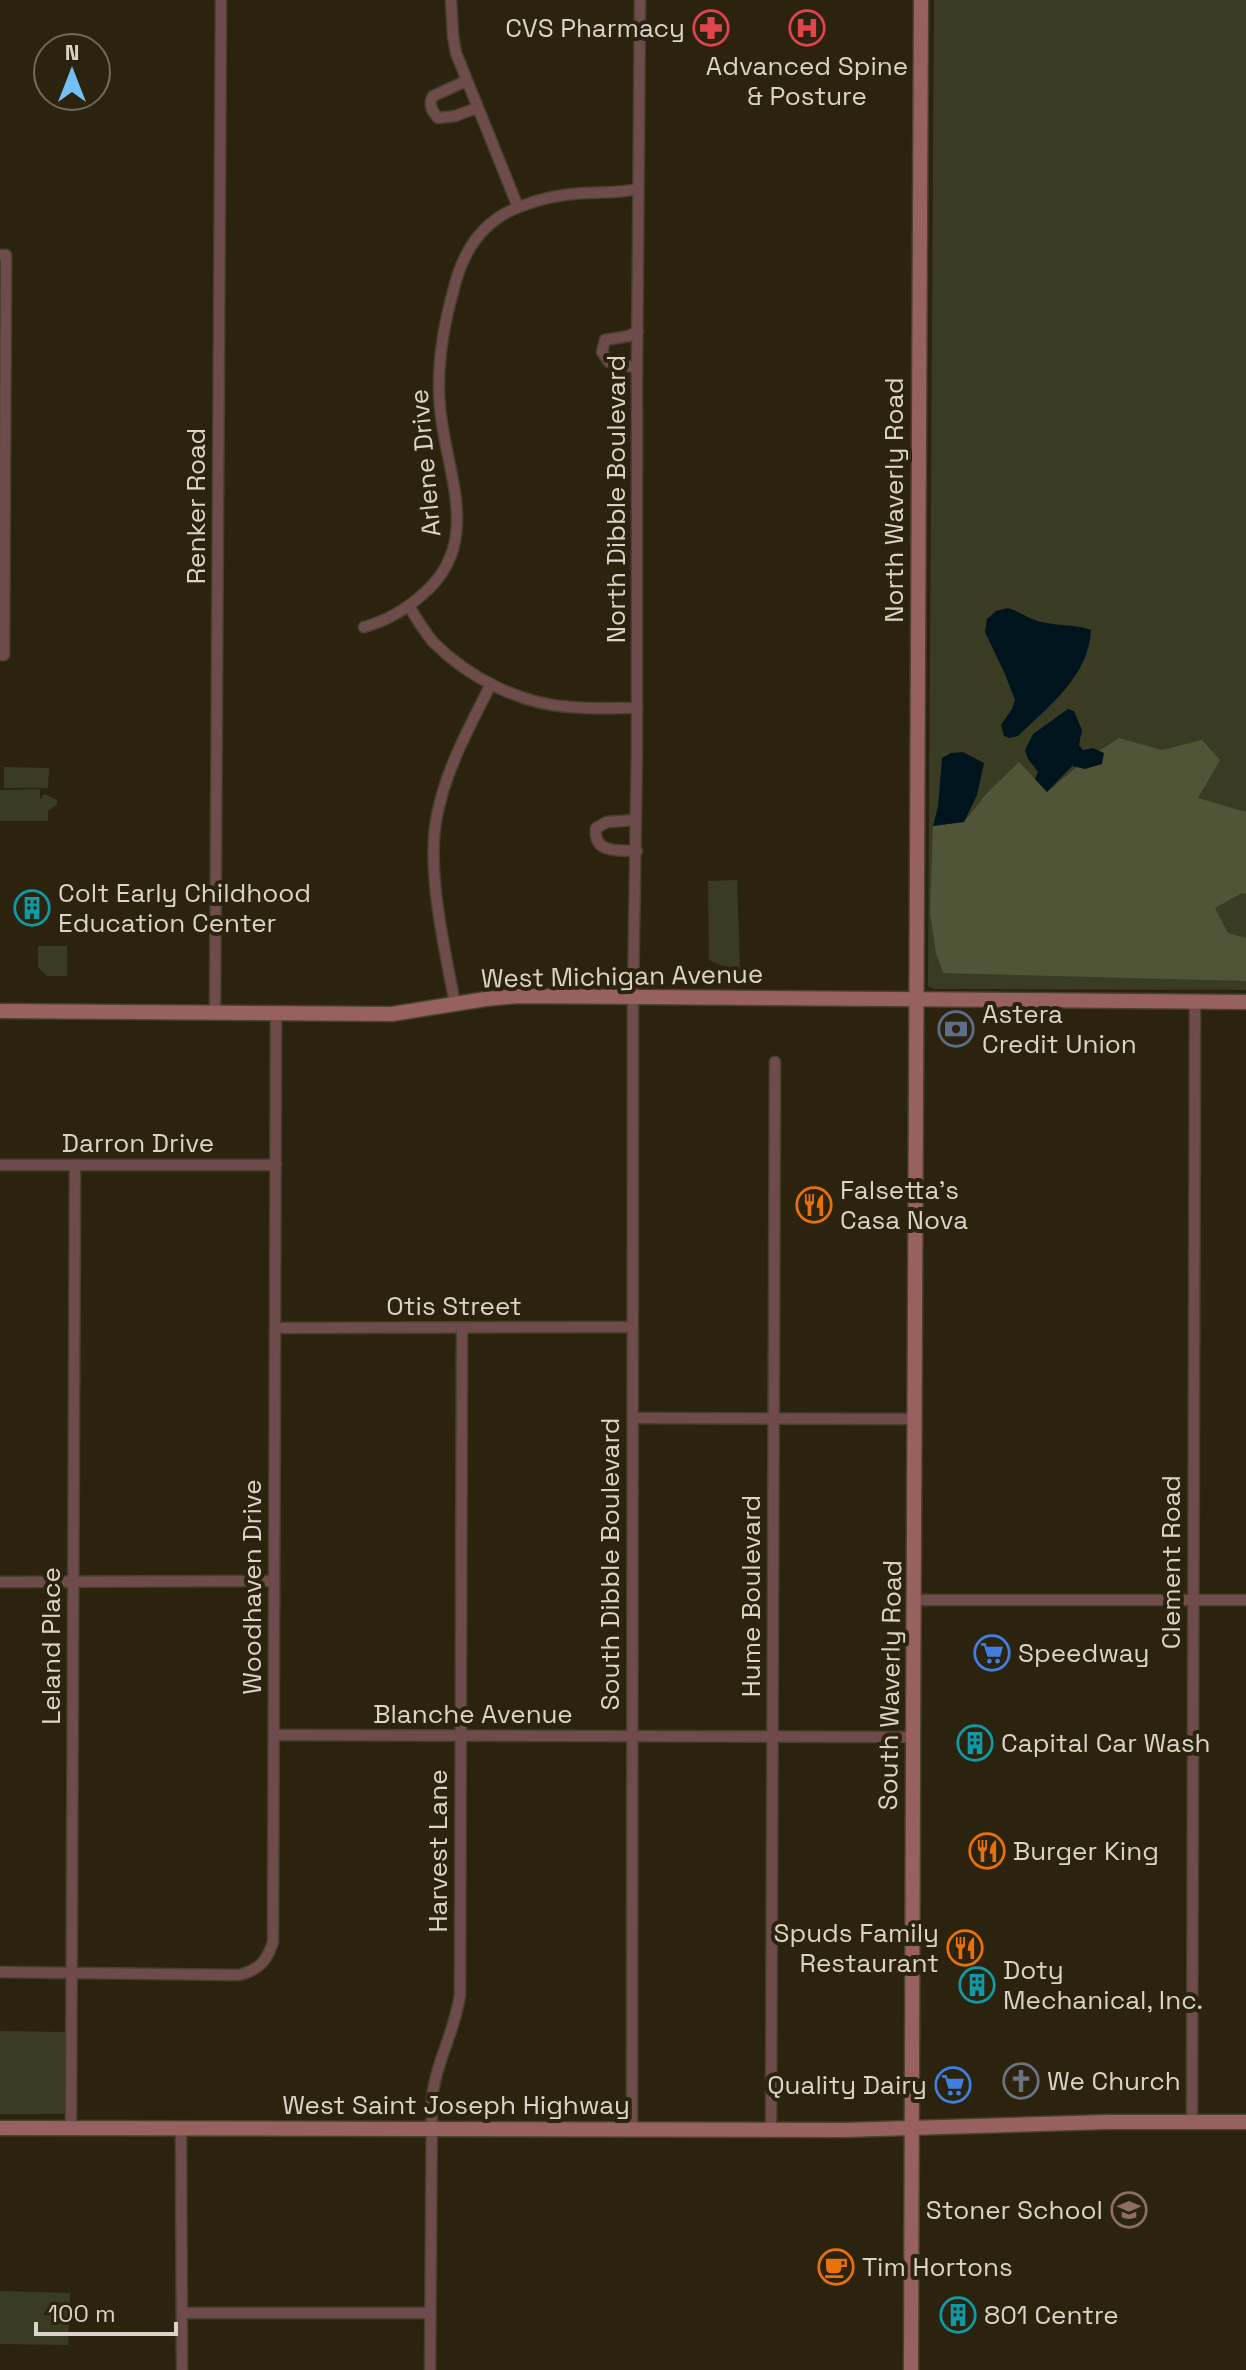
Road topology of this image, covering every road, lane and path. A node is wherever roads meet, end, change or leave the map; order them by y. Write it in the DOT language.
graph roads {
  1 [pos="221,0"];
  2 [pos="451,0"];
  3 [pos="640,0"];
  4 [pos="921,0"];
  5 [pos="466,81"];
  6 [pos="477,108"];
  7 [pos="638,189"];
  8 [pos="518,207"];
  9 [pos="3,255"];
  10 [pos="638,331"];
  11 [pos="637,368"];
  12 [pos="409,606"];
  13 [pos="364,627"];
  14 [pos="2,655"];
  15 [pos="491,684"];
  16 [pos="637,708"];
  17 [pos="636,820"];
  18 [pos="637,851"];
  19 [pos="633,997"];
  20 [pos="914,1000"];
  21 [pos="1195,1002"];
  22 [pos="1246,1002"];
  23 [pos="455,1004"];
  24 [pos="0,1011"];
  25 [pos="215,1013"];
  26 [pos="276,1014"];
  27 [pos="775,1062"];
  28 [pos="0,1165"];
  29 [pos="75,1165"];
  30 [pos="276,1165"];
  31 [pos="632,1327"];
  32 [pos="276,1328"];
  33 [pos="462,1328"];
  34 [pos="633,1418"];
  35 [pos="773,1418"];
  36 [pos="913,1419"];
  37 [pos="74,1581"];
  38 [pos="274,1581"];
  39 [pos="0,1582"];
  40 [pos="915,1600"];
  41 [pos="1193,1600"];
  42 [pos="1246,1600"];
  43 [pos="274,1735"];
  44 [pos="460,1736"];
  45 [pos="631,1736"];
  46 [pos="772,1737"];
  47 [pos="913,1737"];
  48 [pos="0,1972"];
  49 [pos="72,1972"];
  50 [pos="1192,2122"];
  51 [pos="1246,2122"];
  52 [pos="0,2128"];
  53 [pos="71,2128"];
  54 [pos="912,2128"];
  55 [pos="181,2129"];
  56 [pos="431,2129"];
  57 [pos="632,2130"];
  58 [pos="771,2130"];
  59 [pos="182,2313"];
  60 [pos="430,2313"];
  61 [pos="182,2370"];
  62 [pos="430,2370"];
  63 [pos="911,2370"];
  1 -- 25 [label="street, Renker Road"];
  2 -- 5 [label="street"];
  3 -- 7 [label="street, North Dibble Boulevard"];
  4 -- 20 [label="street, North Waverly Road"];
  5 -- 6 [label="street"];
  5 -- 6 [label="street"];
  6 -- 8 [label="street"];
  7 -- 8 [label="street, Arlene Drive"];
  7 -- 10 [label="street, North Dibble Boulevard"];
  8 -- 12 [label="street, Arlene Drive"];
  9 -- 14 [label="street"];
  10 -- 11 [label="street, North Dibble Boulevard"];
  10 -- 11 [label="street"];
  11 -- 16 [label="street, North Dibble Boulevard"];
  12 -- 13 [label="street, Arlene Drive"];
  12 -- 15 [label="street"];
  15 -- 16 [label="street"];
  15 -- 23 [label="street"];
  16 -- 17 [label="street, North Dibble Boulevard"];
  17 -- 18 [label="street, North Dibble Boulevard"];
  17 -- 18 [label="street"];
  18 -- 19 [label="street, North Dibble Boulevard"];
  19 -- 20 [label="street, West Michigan Avenue"];
  19 -- 23 [label="street, West Michigan Avenue"];
  19 -- 31 [label="street, South Dibble Boulevard"];
  20 -- 21 [label="street, West Michigan Avenue"];
  20 -- 36 [label="street, South Waverly Road"];
  21 -- 22 [label="street, West Michigan Avenue"];
  21 -- 41 [label="street, Clement Road"];
  23 -- 26 [label="street, West Michigan Avenue"];
  24 -- 25 [label="street, West Michigan Avenue"];
  25 -- 26 [label="street, West Michigan Avenue"];
  26 -- 30 [label="street, Woodhaven Drive"];
  27 -- 35 [label="street, Hume Boulevard"];
  28 -- 29 [label="street, Darron Drive"];
  29 -- 30 [label="street, Darron Drive"];
  29 -- 37 [label="street, Leland Place"];
  30 -- 32 [label="street, Woodhaven Drive"];
  31 -- 33 [label="street, Otis Street"];
  31 -- 34 [label="street, South Dibble Boulevard"];
  32 -- 33 [label="street, Otis Street"];
  32 -- 38 [label="street, Woodhaven Drive"];
  33 -- 44 [label="street, Harvest Lane"];
  34 -- 35 [label="street"];
  34 -- 45 [label="street, South Dibble Boulevard"];
  35 -- 36 [label="street"];
  35 -- 46 [label="street, Hume Boulevard"];
  36 -- 40 [label="street, South Waverly Road"];
  37 -- 38 [label="street"];
  37 -- 39 [label="street"];
  37 -- 49 [label="street, Leland Place"];
  38 -- 43 [label="street, Woodhaven Drive"];
  40 -- 41 [label="street"];
  40 -- 47 [label="street, South Waverly Road"];
  41 -- 42 [label="street"];
  41 -- 50 [label="street, Clement Road"];
  43 -- 44 [label="street, Blanche Avenue"];
  43 -- 49 [label="street, Woodhaven Drive"];
  44 -- 45 [label="street, Blanche Avenue"];
  44 -- 56 [label="street, Harvest Lane"];
  45 -- 46 [label="street, Blanche Avenue"];
  45 -- 57 [label="street, South Dibble Boulevard"];
  46 -- 47 [label="street, Blanche Avenue"];
  46 -- 58 [label="street, Hume Boulevard"];
  47 -- 54 [label="street, South Waverly Road"];
  48 -- 49 [label="street, Woodhaven Drive"];
  49 -- 53 [label="street, Leland Place"];
  50 -- 51 [label="street, West Saint Joseph Highway"];
  50 -- 54 [label="street, West Saint Joseph Highway"];
  52 -- 53 [label="street, West Saint Joseph Highway"];
  53 -- 55 [label="street, West Saint Joseph Highway"];
  54 -- 58 [label="street, West Saint Joseph Highway"];
  54 -- 63 [label="street, South Waverly Road"];
  55 -- 56 [label="street, West Saint Joseph Highway"];
  55 -- 59 [label="street"];
  56 -- 57 [label="street, West Saint Joseph Highway"];
  56 -- 60 [label="street, Harvest Lane"];
  57 -- 58 [label="street, West Saint Joseph Highway"];
  59 -- 60 [label="street"];
  59 -- 61 [label="street"];
  60 -- 62 [label="street, Harvest Lane"];
}
